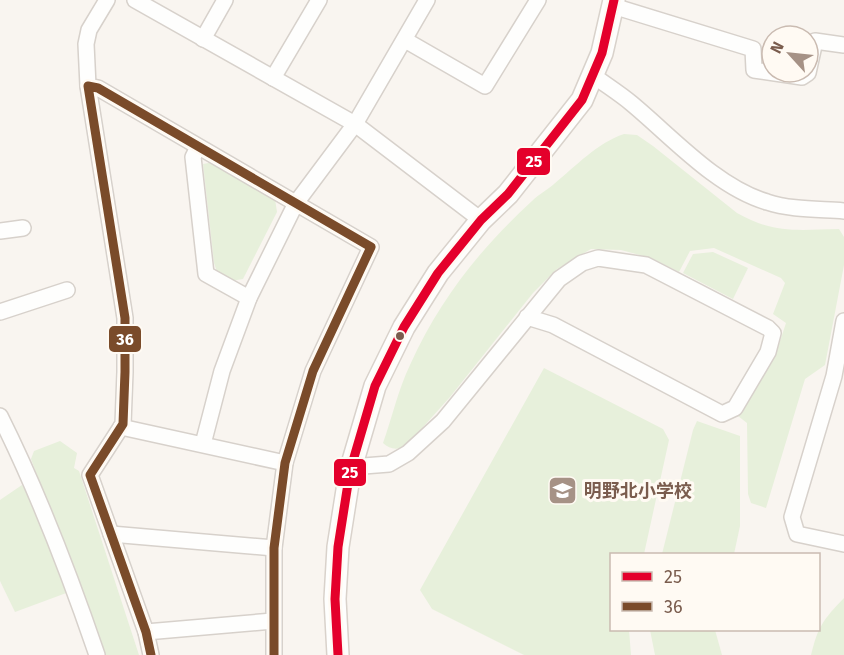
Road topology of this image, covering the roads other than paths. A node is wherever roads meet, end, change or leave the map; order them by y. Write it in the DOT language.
graph roads {
  1 [pos="107,0"];
  2 [pos="135,0"];
  3 [pos="225,0"];
  4 [pos="319,0"];
  5 [pos="427,0"];
  6 [pos="538,0"];
  7 [pos="613,3"];
  8 [pos="203,39"];
  9 [pos="405,39"];
  10 [pos="844,45"];
  11 [pos="594,76"];
  12 [pos="273,78"];
  13 [pos="88,86"];
  14 [pos="356,124"];
  15 [pos="198,147"];
  16 [pos="296,203"];
  17 [pos="844,211"];
  18 [pos="481,220"];
  19 [pos="23,228"];
  20 [pos="0,231"];
  21 [pos="68,290"];
  22 [pos="249,298"];
  23 [pos="0,312"];
  24 [pos="526,317"];
  25 [pos="844,321"];
  26 [pos="0,416"];
  27 [pos="121,427"];
  28 [pos="203,444"];
  29 [pos="285,463"];
  30 [pos="351,467"];
  31 [pos="111,534"];
  32 [pos="844,544"];
  33 [pos="274,548"];
  34 [pos="273,621"];
  35 [pos="146,632"];
  36 [pos="97,655"];
  37 [pos="151,655"];
  38 [pos="274,655"];
  39 [pos="338,655"];
  1 -- 13 [label="street"];
  2 -- 8 [label="street"];
  3 -- 8 [label="street"];
  4 -- 12 [label="street"];
  5 -- 9 [label="street"];
  6 -- 9 [label="street"];
  7 -- 10 [label="street"];
  7 -- 11 [label="street"];
  8 -- 12 [label="street"];
  9 -- 14 [label="street"];
  11 -- 17 [label="street"];
  11 -- 18 [label="street"];
  12 -- 14 [label="street"];
  13 -- 15 [label="street"];
  13 -- 27 [label="street"];
  14 -- 16 [label="street"];
  14 -- 18 [label="street"];
  15 -- 16 [label="street"];
  15 -- 22 [label="street"];
  16 -- 22 [label="street"];
  16 -- 29 [label="street"];
  18 -- 30 [label="street"];
  19 -- 20 [label="street"];
  21 -- 23 [label="street"];
  22 -- 28 [label="street"];
  24 -- 24 [label="street"];
  24 -- 30 [label="street"];
  25 -- 32 [label="street"];
  26 -- 36 [label="street"];
  27 -- 28 [label="street"];
  27 -- 31 [label="street"];
  28 -- 29 [label="street"];
  29 -- 33 [label="street"];
  30 -- 39 [label="street"];
  31 -- 33 [label="street"];
  31 -- 35 [label="street"];
  33 -- 34 [label="street"];
  34 -- 35 [label="street"];
  34 -- 38 [label="street"];
  35 -- 37 [label="street"];
}
